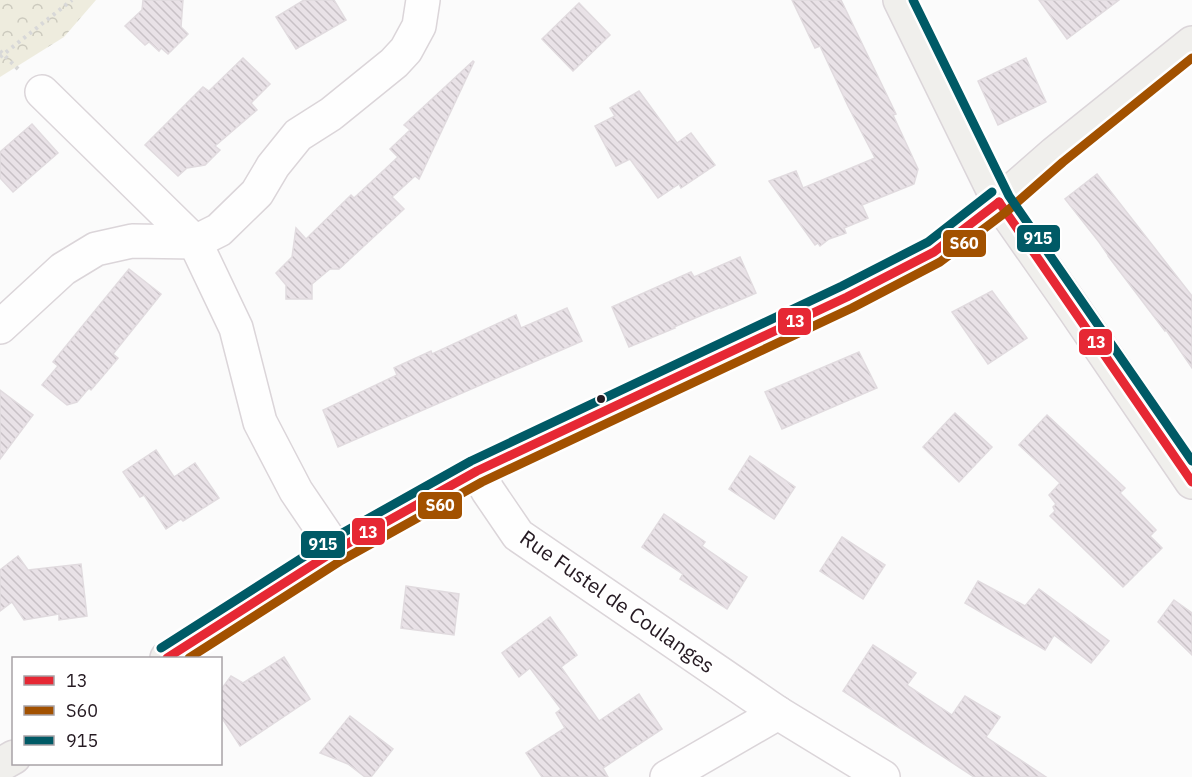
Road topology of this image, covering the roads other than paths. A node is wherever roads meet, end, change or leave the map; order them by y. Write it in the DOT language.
graph roads {
  1 [pos="423,0"];
  2 [pos="900,0"];
  3 [pos="1192,43"];
  4 [pos="42,92"];
  5 [pos="999,202"];
  6 [pos="195,242"];
  7 [pos="0,327"];
  8 [pos="477,471"];
  9 [pos="1192,482"];
  10 [pos="336,550"];
  11 [pos="169,657"];
  12 [pos="778,713"];
  13 [pos="667,777"];
  14 [pos="883,777"];
  1 -- 6 [label="street"];
  2 -- 5 [label="main road"];
  3 -- 5 [label="main road"];
  4 -- 6 [label="street"];
  5 -- 8 [label="main road"];
  5 -- 9 [label="main road"];
  6 -- 7 [label="street"];
  6 -- 10 [label="street"];
  8 -- 10 [label="main road"];
  8 -- 12 [label="street, Rue Fustel de Coulanges"];
  10 -- 11 [label="main road"];
  12 -- 13 [label="street"];
  12 -- 14 [label="street, Rue Fustel de Coulanges"];
}
